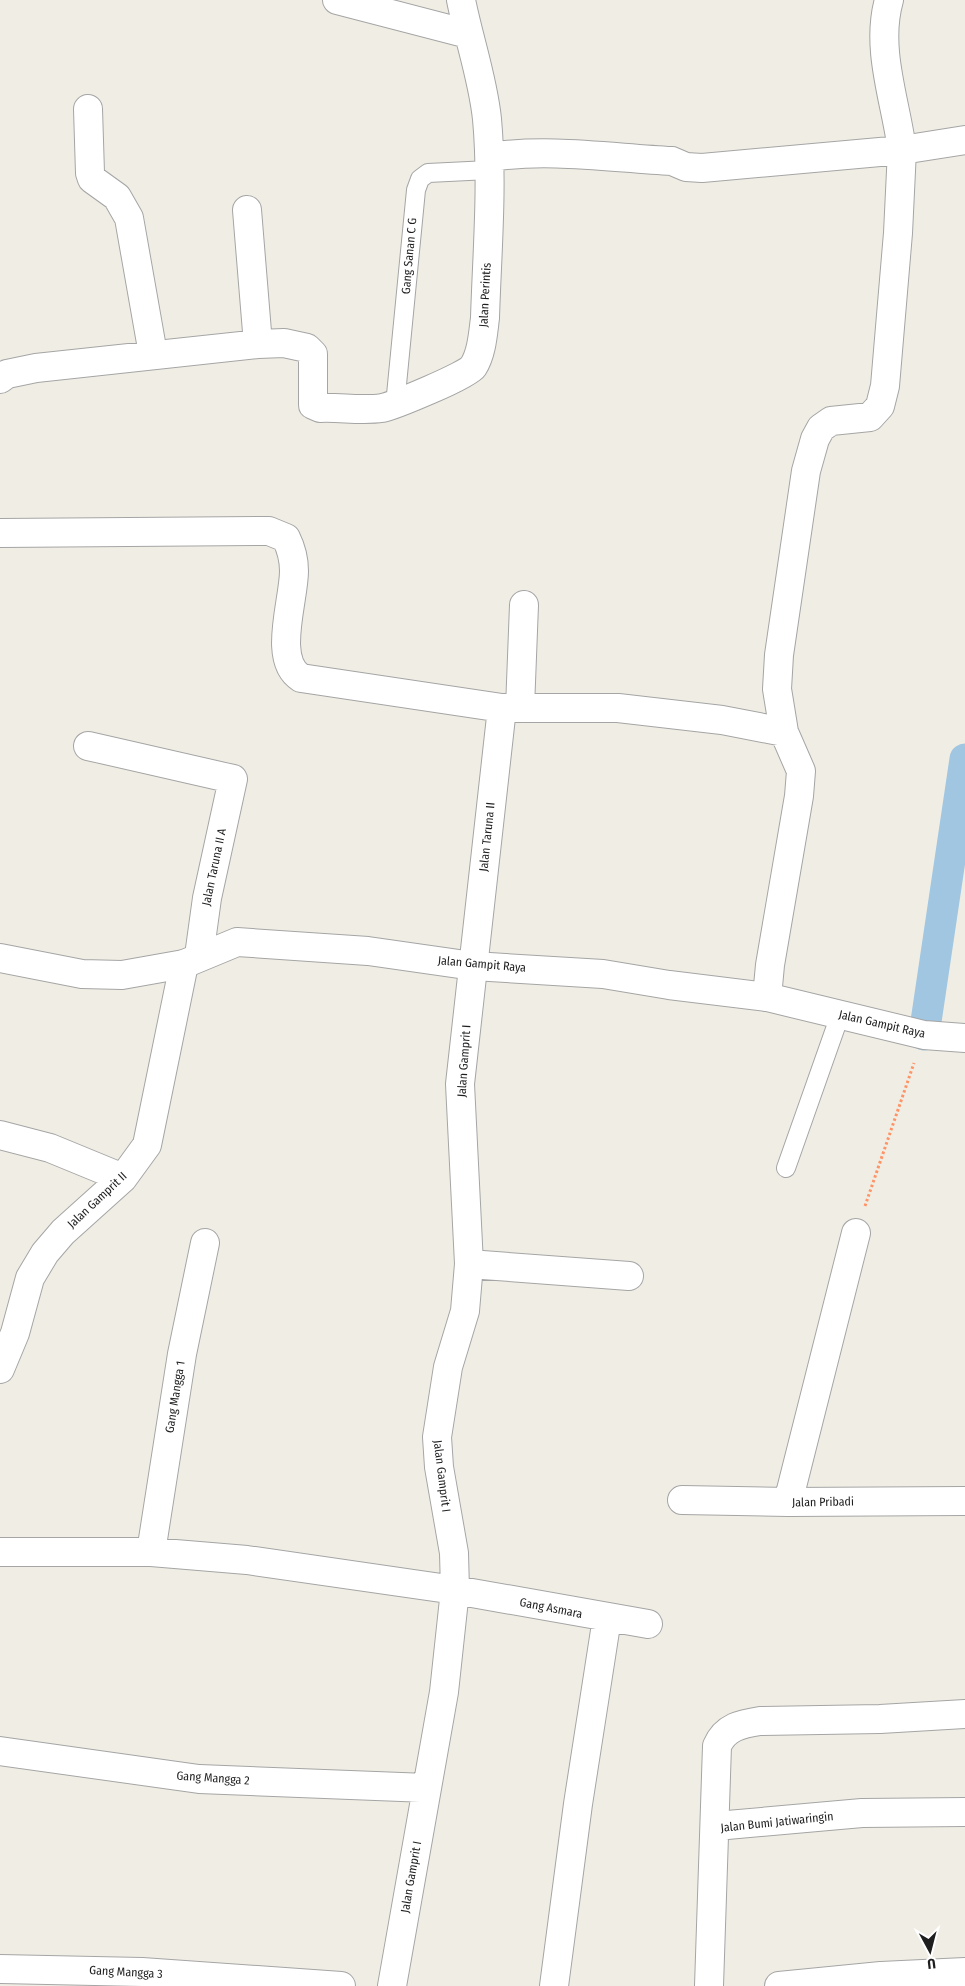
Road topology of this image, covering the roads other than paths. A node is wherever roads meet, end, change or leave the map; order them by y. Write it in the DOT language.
graph roads {
  1 [pos="337,0"];
  2 [pos="461,0"];
  3 [pos="889,0"];
  4 [pos="468,34"];
  5 [pos="88,109"];
  6 [pos="965,140"];
  7 [pos="902,150"];
  8 [pos="489,163"];
  9 [pos="247,210"];
  10 [pos="258,344"];
  11 [pos="153,354"];
  12 [pos="0,379"];
  13 [pos="395,405"];
  14 [pos="0,534"];
  15 [pos="524,605"];
  16 [pos="511,708"];
  17 [pos="784,732"];
  18 [pos="88,746"];
  19 [pos="0,958"];
  20 [pos="191,960"];
  21 [pos="473,966"];
  22 [pos="767,997"];
  23 [pos="840,1015"];
  24 [pos="965,1038"];
  25 [pos="0,1135"];
  26 [pos="786,1168"];
  27 [pos="123,1178"];
  28 [pos="856,1232"];
  29 [pos="205,1243"];
  30 [pos="470,1264"];
  31 [pos="629,1276"];
  32 [pos="1,1364"];
  33 [pos="682,1500"];
  34 [pos="965,1501"];
  35 [pos="788,1502"];
  36 [pos="0,1552"];
  37 [pos="151,1552"];
  38 [pos="455,1590"];
  39 [pos="607,1618"];
  40 [pos="648,1624"];
  41 [pos="965,1714"];
  42 [pos="0,1751"];
  43 [pos="427,1788"];
  44 [pos="965,1812"];
  45 [pos="716,1826"];
  46 [pos="0,1969"];
  47 [pos="965,1972"];
  48 [pos="881,1981"];
  49 [pos="341,1986"];
  50 [pos="392,1986"];
  51 [pos="554,1986"];
  52 [pos="709,1986"];
  53 [pos="779,1986"];
  1 -- 4 [label="street"];
  2 -- 4 [label="street, Jalan Perintis"];
  3 -- 7 [label="street"];
  4 -- 8 [label="street, Jalan Perintis"];
  5 -- 11 [label="street"];
  6 -- 7 [label="street"];
  7 -- 8 [label="street"];
  7 -- 17 [label="street"];
  8 -- 13 [label="street, Jalan Perintis"];
  8 -- 13 [label="lane, Gang Sanan C G"];
  9 -- 10 [label="street"];
  10 -- 11 [label="street"];
  10 -- 13 [label="street, Jalan Perintis"];
  11 -- 12 [label="street"];
  14 -- 16 [label="street"];
  15 -- 16 [label="street, Jalan Taruna II"];
  16 -- 17 [label="street"];
  16 -- 21 [label="street, Jalan Taruna II"];
  17 -- 22 [label="street"];
  18 -- 20 [label="street, Jalan Taruna II A"];
  19 -- 20 [label="street, Jalan Gampit Raya"];
  20 -- 21 [label="street, Jalan Gampit Raya"];
  20 -- 27 [label="street, Jalan Gamprit II"];
  21 -- 22 [label="street, Jalan Gampit Raya"];
  21 -- 30 [label="street, Jalan Gamprit I"];
  22 -- 23 [label="street, Jalan Gampit Raya"];
  23 -- 24 [label="street, Jalan Gampit Raya"];
  23 -- 26 [label="lane"];
  25 -- 27 [label="street"];
  27 -- 32 [label="street, Jalan Gamprit II"];
  28 -- 35 [label="street"];
  29 -- 37 [label="street, Gang Mangga 1"];
  30 -- 31 [label="street"];
  30 -- 38 [label="street, Jalan Gamprit I"];
  33 -- 35 [label="street, Jalan Pribadi"];
  34 -- 35 [label="street, Jalan Pribadi"];
  36 -- 37 [label="street"];
  37 -- 38 [label="street"];
  38 -- 39 [label="street, Gang Asmara"];
  38 -- 43 [label="street, Jalan Gamprit I"];
  39 -- 40 [label="street, Gang Asmara"];
  39 -- 51 [label="street"];
  41 -- 45 [label="street"];
  42 -- 43 [label="street, Gang Mangga 2"];
  43 -- 50 [label="street, Jalan Gamprit I"];
  44 -- 45 [label="street, Jalan Bumi Jatiwaringin"];
  45 -- 52 [label="street, Jalan Bumi Jatiwaringin"];
  46 -- 49 [label="street, Gang Mangga 3"];
  47 -- 48 [label="street"];
  48 -- 53 [label="street"];
}
